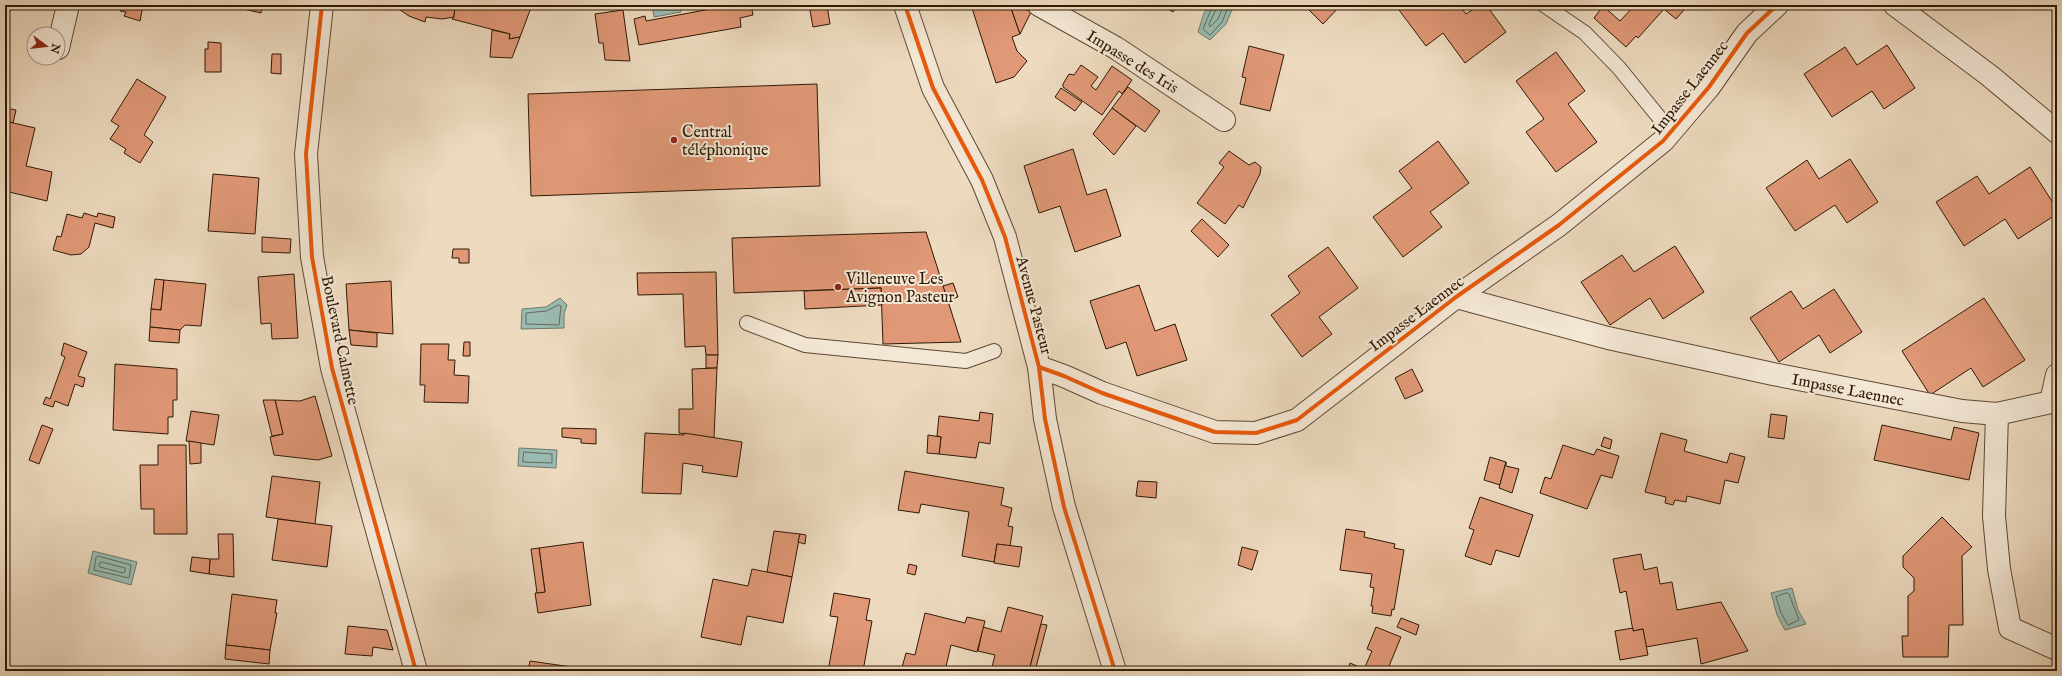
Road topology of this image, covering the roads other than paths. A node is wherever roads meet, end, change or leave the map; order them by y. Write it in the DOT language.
graph roads {
  1 [pos="68,5"];
  2 [pos="322,5"];
  3 [pos="905,5"];
  4 [pos="1039,5"];
  5 [pos="1544,5"];
  6 [pos="1777,5"];
  7 [pos="1895,5"];
  8 [pos="63,26"];
  9 [pos="1224,120"];
  10 [pos="1671,132"];
  11 [pos="2057,132"];
  12 [pos="1456,297"];
  13 [pos="747,323"];
  14 [pos="994,351"];
  15 [pos="1038,367"];
  16 [pos="2057,375"];
  17 [pos="1997,414"];
  18 [pos="2057,649"];
  19 [pos="416,671"];
  20 [pos="1115,671"];
  1 -- 8 [label="street"];
  2 -- 19 [label="street, Boulevard Calmette"];
  3 -- 15 [label="street, Avenue Pasteur"];
  4 -- 9 [label="street, Impasse des Iris"];
  5 -- 10 [label="lane"];
  6 -- 10 [label="street, Impasse Laennec"];
  7 -- 11 [label="street"];
  10 -- 12 [label="street, Impasse Laennec"];
  12 -- 15 [label="street, Impasse Laennec"];
  12 -- 17 [label="street, Impasse Laennec"];
  13 -- 14 [label="lane"];
  15 -- 20 [label="street, Avenue Pasteur"];
  16 -- 17 [label="street, Impasse Laennec"];
  17 -- 18 [label="street"];
}
